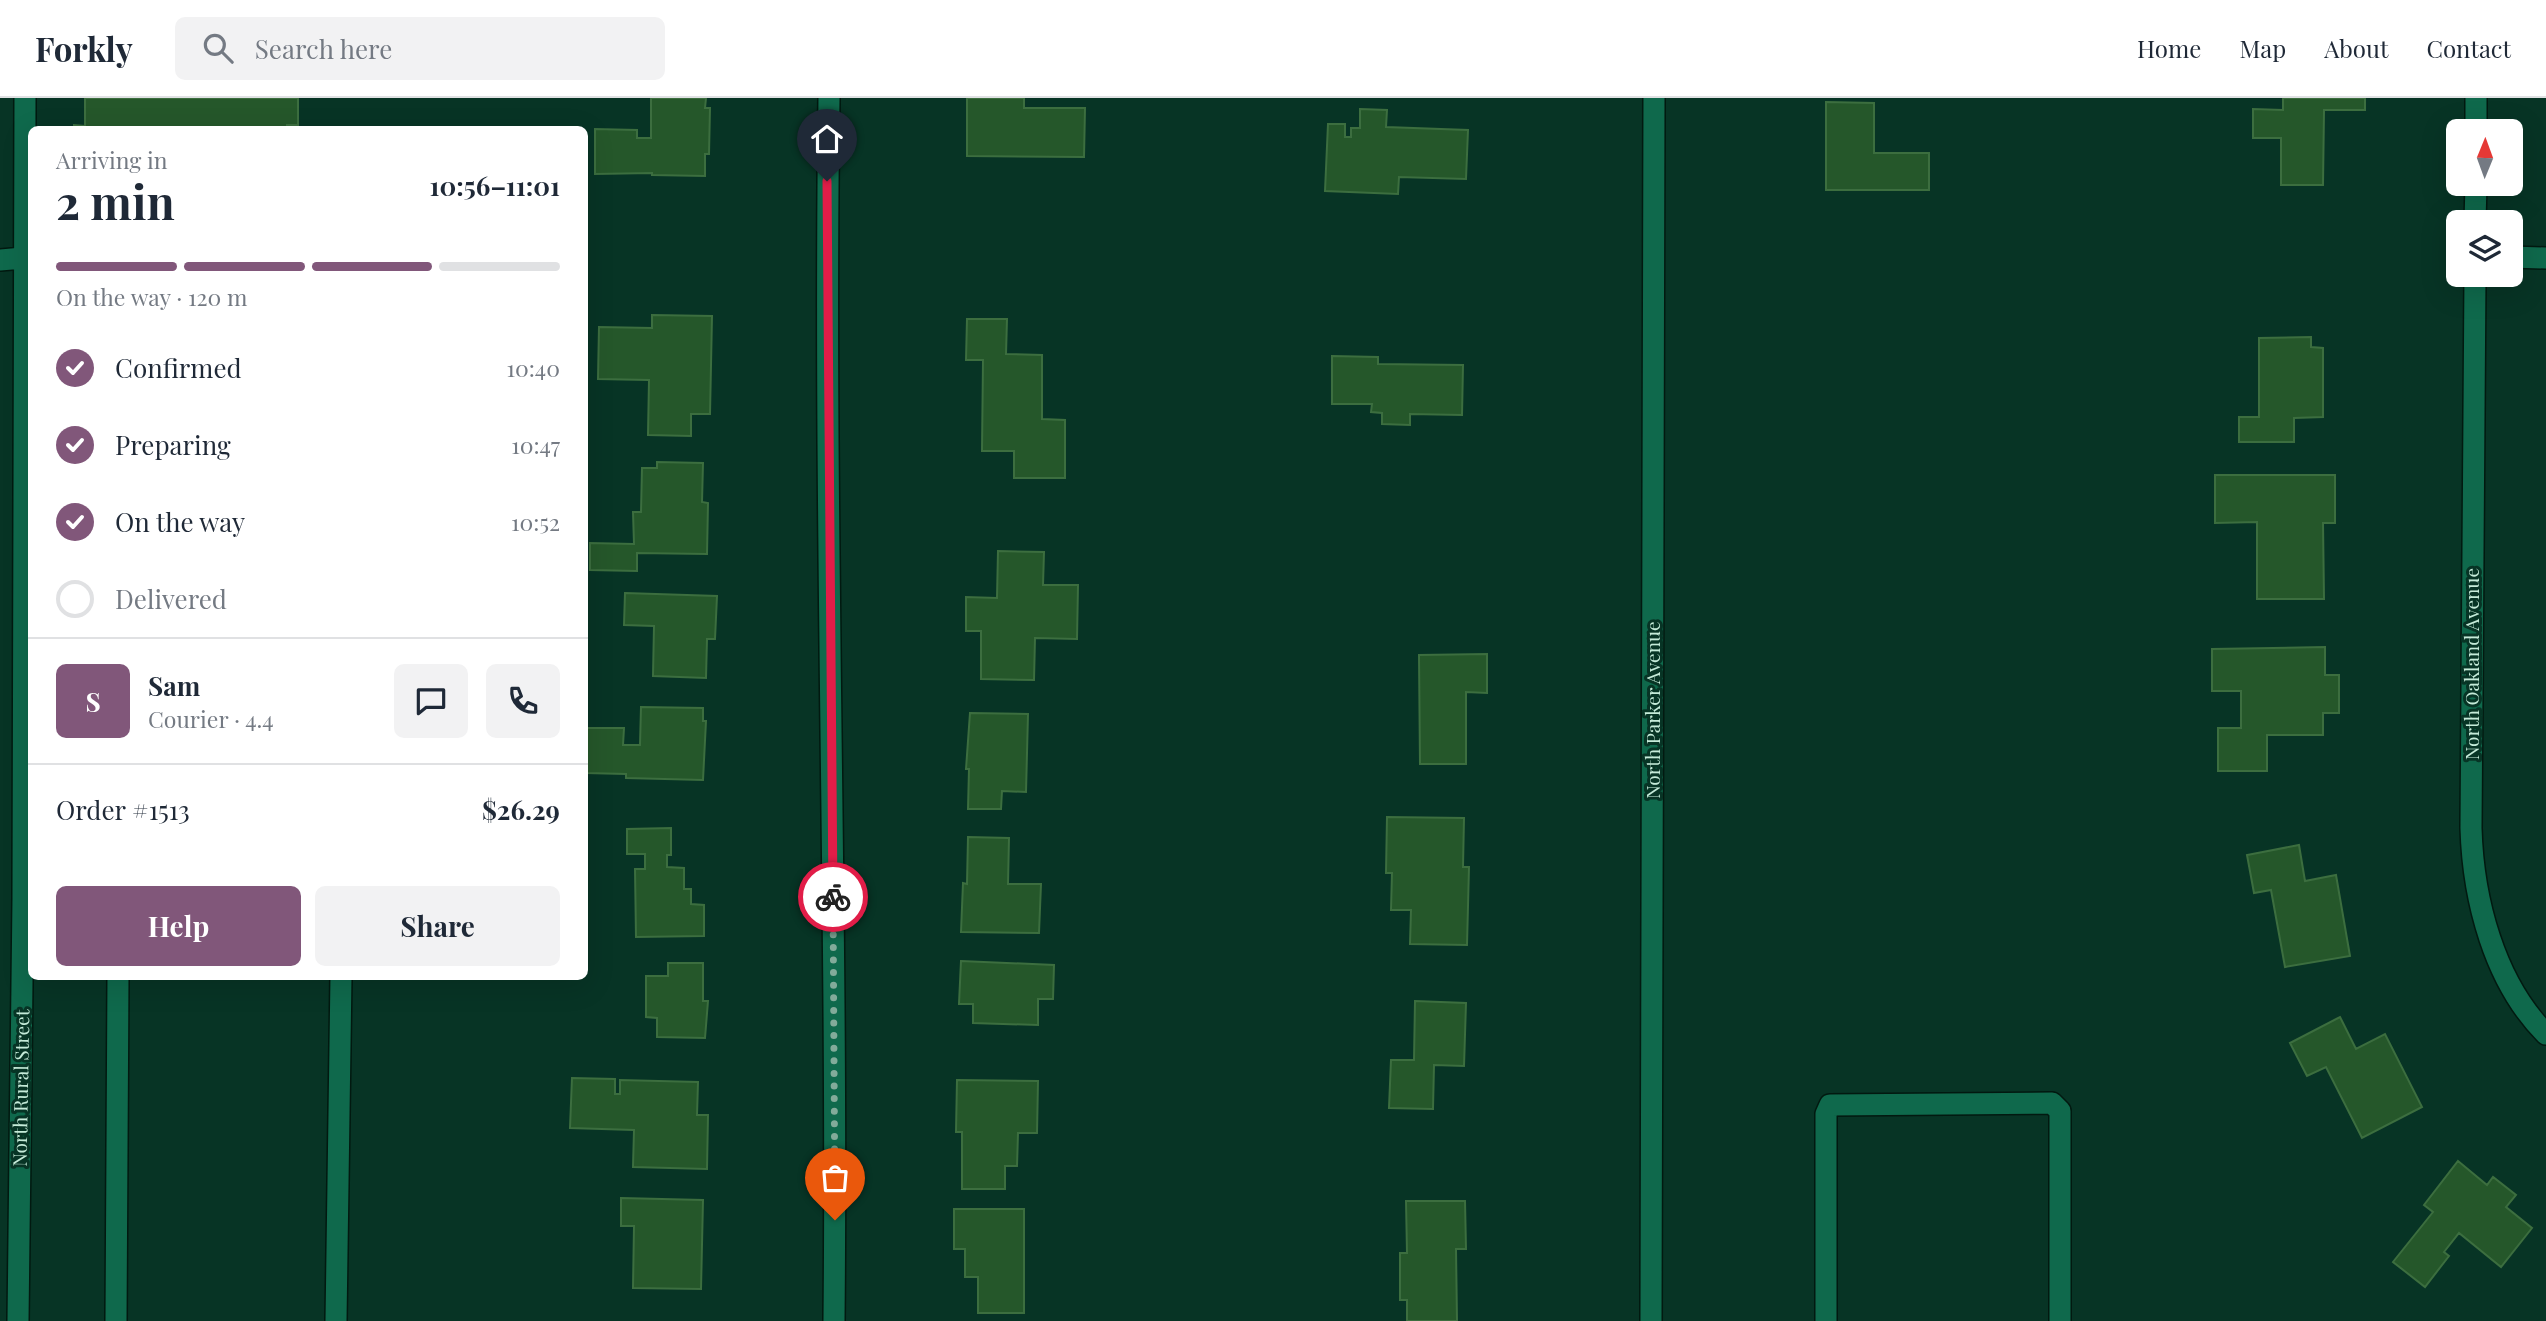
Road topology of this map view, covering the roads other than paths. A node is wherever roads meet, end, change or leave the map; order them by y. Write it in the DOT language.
graph roads {
  1 [pos="24,98"];
  2 [pos="828,98"];
  3 [pos="1654,98"];
  4 [pos="2476,98"];
  5 [pos="2476,119"];
  6 [pos="2523,257"];
  7 [pos="23,258"];
  8 [pos="2546,258"];
  9 [pos="0,260"];
  10 [pos="2475,287"];
  11 [pos="27,898"];
  12 [pos="118,980"];
  13 [pos="341,980"];
  14 [pos="2546,1034"];
  15 [pos="18,1321"];
  16 [pos="116,1321"];
  17 [pos="336,1321"];
  18 [pos="834,1321"];
  19 [pos="1651,1321"];
  20 [pos="1826,1321"];
  21 [pos="2060,1321"];
  1 -- 7 [label="street, North Rural Street"];
  2 -- 18 [label="street"];
  3 -- 19 [label="street, North Parker Avenue"];
  4 -- 5 [label="street"];
  6 -- 8 [label="street"];
  7 -- 9 [label="street"];
  7 -- 11 [label="street, North Rural Street"];
  10 -- 14 [label="street, North Oakland Avenue"];
  11 -- 15 [label="street, North Rural Street"];
  12 -- 16 [label="street"];
  13 -- 17 [label="street"];
  20 -- 21 [label="street"];
}
